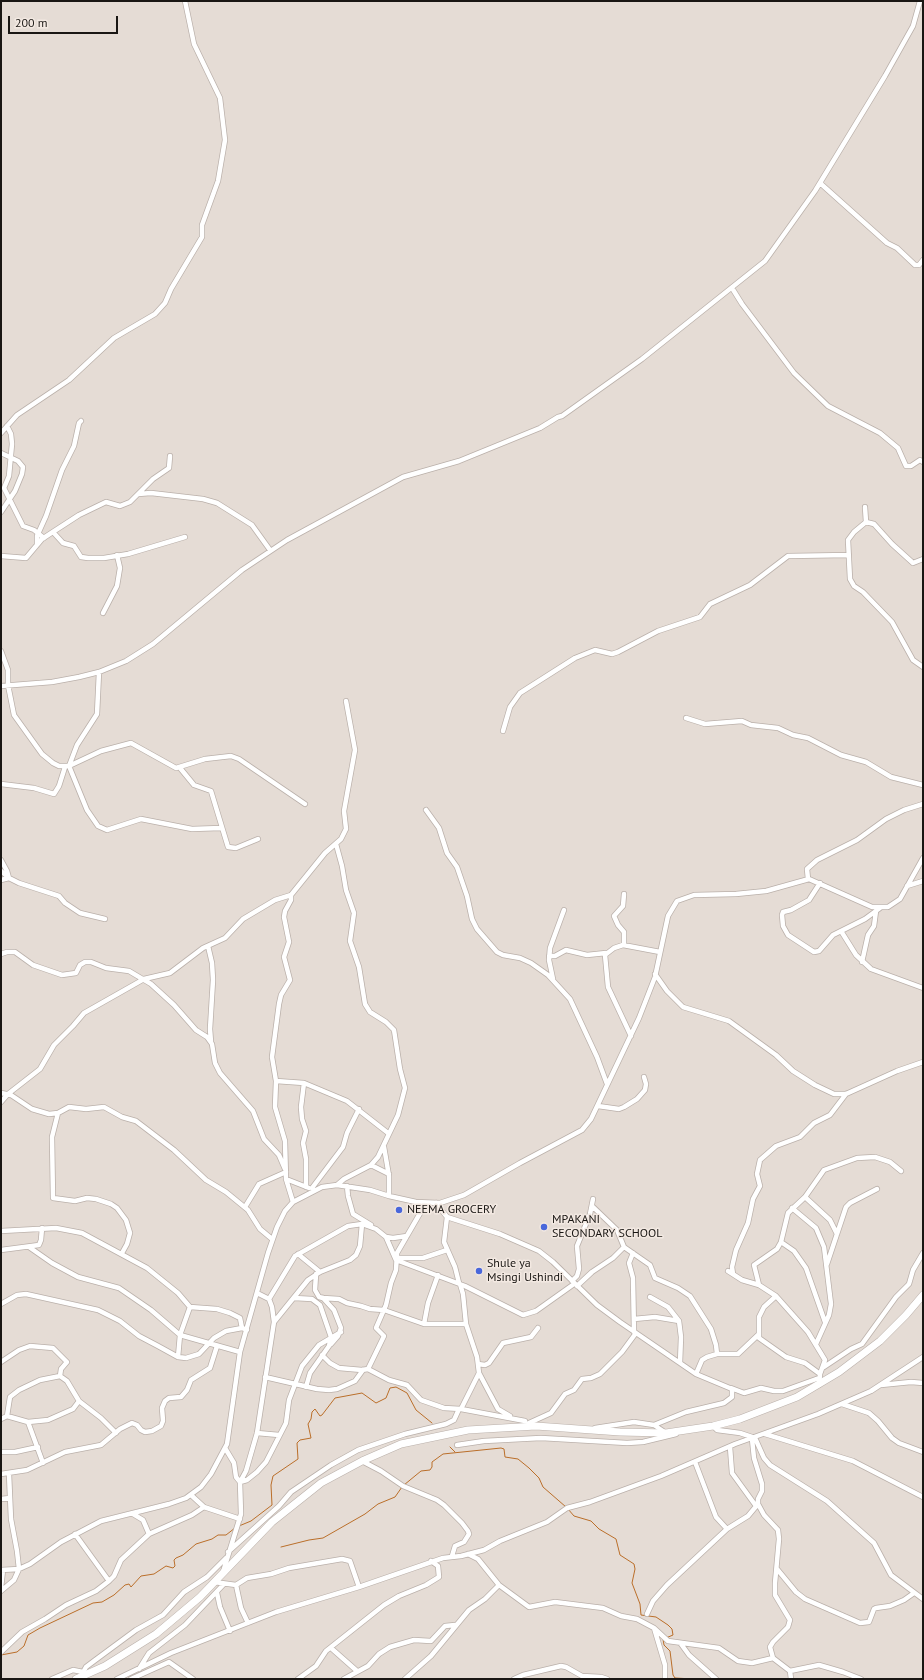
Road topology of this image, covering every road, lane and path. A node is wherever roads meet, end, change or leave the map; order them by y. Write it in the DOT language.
graph roads {
  1 [pos="185,1"];
  2 [pos="920,1"];
  3 [pos="820,183"];
  4 [pos="923,260"];
  5 [pos="732,288"];
  6 [pos="81,421"];
  7 [pos="6,426"];
  8 [pos="1,433"];
  9 [pos="1,453"];
  10 [pos="170,456"];
  11 [pos="10,459"];
  12 [pos="923,462"];
  13 [pos="138,494"];
  14 [pos="10,499"];
  15 [pos="865,507"];
  16 [pos="1,511"];
  17 [pos="866,522"];
  18 [pos="38,532"];
  19 [pos="54,532"];
  20 [pos="185,537"];
  21 [pos="44,538"];
  22 [pos="37,545"];
  23 [pos="270,550"];
  24 [pos="117,555"];
  25 [pos="849,555"];
  26 [pos="1,556"];
  27 [pos="923,559"];
  28 [pos="102,613"];
  29 [pos="1,651"];
  30 [pos="923,667"];
  31 [pos="99,672"];
  32 [pos="8,685"];
  33 [pos="1,686"];
  34 [pos="346,701"];
  35 [pos="686,718"];
  36 [pos="503,731"];
  37 [pos="67,766"];
  38 [pos="180,768"];
  39 [pos="1,784"];
  40 [pos="923,785"];
  41 [pos="305,804"];
  42 [pos="923,804"];
  43 [pos="426,810"];
  44 [pos="221,828"];
  45 [pos="258,839"];
  46 [pos="336,844"];
  47 [pos="923,858"];
  48 [pos="1,860"];
  49 [pos="1,871"];
  50 [pos="9,878"];
  51 [pos="808,879"];
  52 [pos="1,880"];
  53 [pos="923,881"];
  54 [pos="820,883"];
  55 [pos="907,886"];
  56 [pos="624,894"];
  57 [pos="291,895"];
  58 [pos="564,910"];
  59 [pos="878,910"];
  60 [pos="105,919"];
  61 [pos="841,931"];
  62 [pos="624,945"];
  63 [pos="208,946"];
  64 [pos="660,952"];
  65 [pos="606,953"];
  66 [pos="1,954"];
  67 [pos="549,956"];
  68 [pos="862,962"];
  69 [pos="655,974"];
  70 [pos="144,980"];
  71 [pos="554,981"];
  72 [pos="923,988"];
  73 [pos="631,1036"];
  74 [pos="212,1044"];
  75 [pos="923,1062"];
  76 [pos="644,1077"];
  77 [pos="276,1081"];
  78 [pos="304,1083"];
  79 [pos="607,1084"];
  80 [pos="1,1093"];
  81 [pos="8,1094"];
  82 [pos="846,1094"];
  83 [pos="1,1101"];
  84 [pos="598,1106"];
  85 [pos="359,1109"];
  86 [pos="58,1113"];
  87 [pos="388,1133"];
  88 [pos="384,1143"];
  89 [pos="371,1165"];
  90 [pos="285,1170"];
  91 [pos="901,1171"];
  92 [pos="389,1174"];
  93 [pos="286,1179"];
  94 [pos="336,1185"];
  95 [pos="347,1186"];
  96 [pos="311,1188"];
  97 [pos="877,1189"];
  98 [pos="389,1196"];
  99 [pos="805,1197"];
  100 [pos="593,1199"];
  101 [pos="294,1202"];
  102 [pos="426,1203"];
  103 [pos="436,1203"];
  104 [pos="592,1206"];
  105 [pos="245,1207"];
  106 [pos="792,1208"];
  107 [pos="447,1217"];
  108 [pos="362,1224"];
  109 [pos="42,1228"];
  110 [pos="376,1229"];
  111 [pos="1,1231"];
  112 [pos="838,1234"];
  113 [pos="407,1236"];
  114 [pos="386,1237"];
  115 [pos="272,1239"];
  116 [pos="781,1242"];
  117 [pos="29,1247"];
  118 [pos="624,1247"];
  119 [pos="1,1250"];
  120 [pos="447,1250"];
  121 [pos="122,1253"];
  122 [pos="633,1253"];
  123 [pos="923,1253"];
  124 [pos="298,1254"];
  125 [pos="396,1259"];
  126 [pos="827,1264"];
  127 [pos="318,1273"];
  128 [pos="438,1275"];
  129 [pos="460,1284"];
  130 [pos="574,1284"];
  131 [pos="759,1285"];
  132 [pos="257,1292"];
  133 [pos="650,1296"];
  134 [pos="776,1296"];
  135 [pos="922,1297"];
  136 [pos="294,1298"];
  137 [pos="322,1298"];
  138 [pos="269,1299"];
  139 [pos="1,1304"];
  140 [pos="190,1308"];
  141 [pos="384,1310"];
  142 [pos="634,1319"];
  143 [pos="678,1321"];
  144 [pos="274,1322"];
  145 [pos="825,1322"];
  146 [pos="424,1324"];
  147 [pos="466,1324"];
  148 [pos="242,1328"];
  149 [pos="538,1328"];
  150 [pos="247,1330"];
  151 [pos="341,1332"];
  152 [pos="635,1332"];
  153 [pos="180,1335"];
  154 [pos="758,1336"];
  155 [pos="331,1337"];
  156 [pos="208,1344"];
  157 [pos="331,1344"];
  158 [pos="816,1344"];
  159 [pos="217,1346"];
  160 [pos="240,1352"];
  161 [pos="716,1354"];
  162 [pos="322,1355"];
  163 [pos="178,1357"];
  164 [pos="923,1357"];
  165 [pos="1,1362"];
  166 [pos="680,1362"];
  167 [pos="478,1364"];
  168 [pos="824,1367"];
  169 [pos="366,1369"];
  170 [pos="479,1374"];
  171 [pos="696,1374"];
  172 [pos="60,1376"];
  173 [pos="265,1377"];
  174 [pos="819,1379"];
  175 [pos="923,1383"];
  176 [pos="296,1384"];
  177 [pos="880,1385"];
  178 [pos="306,1387"];
  179 [pos="730,1388"];
  180 [pos="79,1401"];
  181 [pos="842,1404"];
  182 [pos="460,1409"];
  183 [pos="6,1416"];
  184 [pos="1,1419"];
  185 [pos="28,1422"];
  186 [pos="530,1423"];
  187 [pos="654,1425"];
  188 [pos="713,1426"];
  189 [pos="580,1429"];
  190 [pos="684,1431"];
  191 [pos="116,1433"];
  192 [pos="257,1433"];
  193 [pos="666,1433"];
  194 [pos="765,1434"];
  195 [pos="279,1435"];
  196 [pos="754,1438"];
  197 [pos="458,1446"];
  198 [pos="38,1447"];
  199 [pos="730,1447"];
  200 [pos="225,1448"];
  201 [pos="1,1452"];
  202 [pos="923,1452"];
  203 [pos="362,1461"];
  204 [pos="695,1462"];
  205 [pos="43,1463"];
  206 [pos="1,1474"];
  207 [pos="9,1474"];
  208 [pos="240,1482"];
  209 [pos="191,1495"];
  210 [pos="923,1497"];
  211 [pos="10,1498"];
  212 [pos="1,1499"];
  213 [pos="757,1505"];
  214 [pos="204,1507"];
  215 [pos="149,1510"];
  216 [pos="133,1514"];
  217 [pos="240,1519"];
  218 [pos="143,1520"];
  219 [pos="727,1529"];
  220 [pos="75,1534"];
  221 [pos="149,1534"];
  222 [pos="228,1554"];
  223 [pos="468,1554"];
  224 [pos="452,1556"];
  225 [pos="431,1561"];
  226 [pos="19,1569"];
  227 [pos="777,1569"];
  228 [pos="2,1570"];
  229 [pos="223,1572"];
  230 [pos="109,1580"];
  231 [pos="214,1582"];
  232 [pos="224,1584"];
  233 [pos="499,1585"];
  234 [pos="236,1586"];
  235 [pos="359,1587"];
  236 [pos="1,1589"];
  237 [pos="914,1592"];
  238 [pos="217,1593"];
  239 [pos="923,1599"];
  240 [pos="648,1614"];
  241 [pos="248,1623"];
  242 [pos="455,1625"];
  243 [pos="654,1628"];
  244 [pos="230,1631"];
  245 [pos="680,1644"];
  246 [pos="331,1648"];
  247 [pos="1,1652"];
  248 [pos="773,1658"];
  249 [pos="139,1669"];
  250 [pos="357,1671"];
  251 [pos="790,1671"];
  252 [pos="131,1673"];
  253 [pos="80,1676"];
  254 [pos="578,1677"];
  255 [pos="406,1678"];
  256 [pos="52,1679"];
  257 [pos="117,1679"];
  258 [pos="127,1679"];
  259 [pos="131,1679"];
  260 [pos="193,1679"];
  261 [pos="298,1679"];
  262 [pos="344,1679"];
  263 [pos="514,1679"];
  264 [pos="607,1679"];
  265 [pos="665,1679"];
  266 [pos="716,1679"];
  267 [pos="791,1679"];
  268 [pos="861,1679"];
  1 -- 7 [label="street"];
  2 -- 3 [label="street"];
  3 -- 4 [label="street"];
  3 -- 5 [label="street"];
  5 -- 12 [label="street"];
  5 -- 23 [label="street"];
  6 -- 18 [label="street"];
  7 -- 8 [label="street"];
  7 -- 11 [label="street"];
  9 -- 11 [label="street"];
  10 -- 13 [label="street"];
  11 -- 14 [label="street"];
  11 -- 14 [label="street"];
  13 -- 19 [label="street"];
  13 -- 23 [label="street"];
  14 -- 16 [label="street"];
  14 -- 18 [label="street"];
  15 -- 17 [label="street"];
  17 -- 25 [label="street"];
  17 -- 27 [label="street"];
  18 -- 21 [label="street"];
  18 -- 22 [label="street"];
  19 -- 21 [label="street"];
  19 -- 24 [label="street"];
  20 -- 24 [label="street"];
  21 -- 22 [label="street"];
  22 -- 26 [label="street"];
  23 -- 31 [label="street"];
  24 -- 28 [label="street"];
  25 -- 30 [label="street"];
  25 -- 36 [label="street"];
  29 -- 32 [label="street"];
  31 -- 32 [label="street"];
  31 -- 37 [label="street"];
  32 -- 33 [label="street"];
  32 -- 37 [label="street"];
  34 -- 46 [label="street"];
  35 -- 40 [label="street"];
  37 -- 38 [label="street"];
  37 -- 39 [label="street"];
  37 -- 44 [label="street"];
  38 -- 41 [label="street"];
  38 -- 44 [label="street"];
  42 -- 51 [label="street"];
  43 -- 71 [label="street"];
  44 -- 45 [label="street"];
  46 -- 57 [label="street"];
  46 -- 87 [label="street"];
  47 -- 55 [label="street"];
  48 -- 50 [label="street"];
  49 -- 50 [label="street"];
  50 -- 52 [label="street"];
  50 -- 60 [label="street"];
  51 -- 54 [label="street"];
  51 -- 64 [label="street"];
  53 -- 55 [label="street"];
  54 -- 59 [label="street"];
  54 -- 61 [label="street"];
  55 -- 59 [label="street"];
  56 -- 62 [label="street"];
  57 -- 63 [label="street"];
  57 -- 77 [label="street"];
  58 -- 67 [label="street"];
  59 -- 61 [label="street"];
  59 -- 68 [label="street"];
  61 -- 68 [label="street"];
  62 -- 64 [label="street"];
  62 -- 65 [label="street"];
  63 -- 70 [label="street"];
  63 -- 74 [label="street"];
  64 -- 69 [label="street"];
  65 -- 67 [label="street"];
  65 -- 73 [label="street"];
  66 -- 70 [label="street"];
  67 -- 71 [label="street"];
  68 -- 72 [label="street"];
  69 -- 73 [label="street"];
  69 -- 82 [label="street"];
  70 -- 74 [label="street"];
  70 -- 81 [label="street"];
  71 -- 79 [label="street"];
  73 -- 79 [label="street"];
  74 -- 90 [label="street"];
  75 -- 82 [label="street"];
  76 -- 84 [label="street"];
  77 -- 78 [label="street"];
  77 -- 90 [label="street"];
  78 -- 85 [label="street"];
  78 -- 96 [label="street"];
  79 -- 84 [label="street"];
  80 -- 81 [label="street"];
  81 -- 83 [label="street"];
  81 -- 86 [label="street"];
  82 -- 131 [label="street"];
  84 -- 103 [label="street"];
  85 -- 87 [label="street"];
  85 -- 96 [label="street"];
  86 -- 105 [label="street"];
  86 -- 121 [label="street"];
  87 -- 88 [label="street"];
  88 -- 89 [label="street"];
  88 -- 92 [label="street"];
  89 -- 92 [label="street"];
  89 -- 94 [label="street"];
  90 -- 93 [label="street"];
  90 -- 105 [label="street"];
  91 -- 99 [label="street"];
  92 -- 98 [label="street"];
  93 -- 96 [label="street"];
  93 -- 101 [label="street"];
  94 -- 95 [label="street"];
  94 -- 96 [label="street"];
  95 -- 98 [label="street"];
  95 -- 110 [label="street"];
  96 -- 101 [label="street"];
  97 -- 112 [label="street"];
  98 -- 102 [label="street"];
  99 -- 106 [label="street"];
  99 -- 112 [label="street"];
  100 -- 104 [label="street"];
  101 -- 115 [label="street"];
  102 -- 103 [label="street"];
  102 -- 113 [label="street"];
  103 -- 107 [label="street"];
  104 -- 118 [label="street"];
  104 -- 130 [label="street"];
  105 -- 115 [label="street"];
  106 -- 116 [label="street"];
  106 -- 126 [label="street"];
  107 -- 120 [label="street"];
  107 -- 130 [label="street"];
  108 -- 110 [label="street"];
  108 -- 124 [label="street"];
  108 -- 127 [label="street"];
  109 -- 111 [label="street"];
  109 -- 117 [label="street"];
  109 -- 121 [label="street"];
  110 -- 114 [label="street"];
  112 -- 126 [label="street"];
  113 -- 114 [label="street"];
  113 -- 125 [label="street"];
  114 -- 125 [label="street"];
  115 -- 132 [label="street"];
  116 -- 131 [label="street"];
  116 -- 145 [label="street"];
  117 -- 119 [label="street"];
  117 -- 153 [label="street"];
  118 -- 122 [label="street"];
  118 -- 130 [label="street"];
  120 -- 125 [label="street"];
  120 -- 129 [label="street"];
  121 -- 140 [label="street"];
  122 -- 142 [label="street"];
  122 -- 161 [label="street"];
  123 -- 168 [label="street"];
  124 -- 127 [label="street"];
  124 -- 138 [label="street"];
  125 -- 128 [label="street"];
  125 -- 141 [label="street"];
  126 -- 145 [label="street"];
  127 -- 136 [label="street"];
  127 -- 137 [label="street"];
  128 -- 129 [label="street"];
  128 -- 146 [label="street"];
  129 -- 130 [label="street"];
  129 -- 147 [label="street"];
  130 -- 152 [label="street"];
  131 -- 134 [label="street"];
  132 -- 138 [label="street"];
  132 -- 150 [label="street"];
  133 -- 143 [label="street"];
  134 -- 154 [label="street"];
  134 -- 158 [label="street"];
  135 -- 174 [label="highway"];
  136 -- 144 [label="street"];
  136 -- 155 [label="street"];
  137 -- 141 [label="street"];
  137 -- 151 [label="street"];
  138 -- 144 [label="street"];
  139 -- 163 [label="street"];
  140 -- 148 [label="street"];
  140 -- 153 [label="street"];
  141 -- 146 [label="street"];
  141 -- 169 [label="street"];
  142 -- 143 [label="street"];
  142 -- 152 [label="street"];
  143 -- 166 [label="street"];
  144 -- 173 [label="street"];
  145 -- 158 [label="street"];
  146 -- 147 [label="street"];
  147 -- 167 [label="street"];
  148 -- 150 [label="street"];
  148 -- 156 [label="street"];
  149 -- 167 [label="street"];
  150 -- 160 [label="street"];
  151 -- 155 [label="street"];
  151 -- 157 [label="street"];
  152 -- 171 [label="street"];
  152 -- 186 [label="street"];
  153 -- 156 [label="street"];
  153 -- 163 [label="street"];
  154 -- 161 [label="street"];
  154 -- 174 [label="street"];
  155 -- 157 [label="street"];
  155 -- 176 [label="street"];
  156 -- 159 [label="street"];
  156 -- 163 [label="street"];
  157 -- 162 [label="street"];
  158 -- 168 [label="street"];
  159 -- 160 [label="street"];
  159 -- 191 [label="street"];
  160 -- 200 [label="street"];
  161 -- 171 [label="street"];
  162 -- 169 [label="street"];
  162 -- 178 [label="street"];
  164 -- 177 [label="street"];
  165 -- 172 [label="street"];
  167 -- 170 [label="street"];
  168 -- 174 [label="street"];
  169 -- 178 [label="street"];
  169 -- 182 [label="street"];
  170 -- 182 [label="street"];
  170 -- 186 [label="street"];
  171 -- 179 [label="street"];
  172 -- 180 [label="street"];
  172 -- 183 [label="street"];
  173 -- 176 [label="street"];
  173 -- 192 [label="street"];
  174 -- 179 [label="street"];
  174 -- 188 [label="highway"];
  175 -- 177 [label="street"];
  176 -- 178 [label="street"];
  176 -- 195 [label="street"];
  177 -- 181 [label="street"];
  179 -- 187 [label="street"];
  180 -- 185 [label="street"];
  180 -- 191 [label="street"];
  181 -- 194 [label="street"];
  181 -- 202 [label="street"];
  182 -- 186 [label="street"];
  182 -- 222 [label="street"];
  183 -- 184 [label="street"];
  183 -- 185 [label="street"];
  185 -- 198 [label="street"];
  186 -- 189 [label="highway"];
  186 -- 203 [label="highway"];
  187 -- 189 [label="street"];
  187 -- 193 [label="street"];
  188 -- 190 [label="highway"];
  188 -- 196 [label="street"];
  189 -- 193 [label="highway"];
  190 -- 193 [label="highway"];
  190 -- 197 [label="street"];
  191 -- 205 [label="street"];
  192 -- 195 [label="street"];
  192 -- 208 [label="street"];
  194 -- 196 [label="street"];
  194 -- 210 [label="street"];
  195 -- 208 [label="street"];
  196 -- 199 [label="street"];
  196 -- 213 [label="street"];
  196 -- 237 [label="street"];
  198 -- 201 [label="street"];
  198 -- 205 [label="street"];
  199 -- 204 [label="street"];
  199 -- 213 [label="street"];
  200 -- 208 [label="street"];
  200 -- 209 [label="street"];
  203 -- 224 [label="street"];
  203 -- 229 [label="highway"];
  204 -- 219 [label="street"];
  204 -- 223 [label="street"];
  205 -- 207 [label="street"];
  206 -- 207 [label="street"];
  207 -- 211 [label="street"];
  208 -- 217 [label="street"];
  209 -- 214 [label="street"];
  209 -- 215 [label="street"];
  211 -- 212 [label="street"];
  211 -- 226 [label="street"];
  213 -- 219 [label="street"];
  213 -- 227 [label="street"];
  214 -- 217 [label="street"];
  214 -- 221 [label="street"];
  215 -- 216 [label="street"];
  215 -- 218 [label="street"];
  216 -- 218 [label="street"];
  216 -- 220 [label="street"];
  217 -- 222 [label="street"];
  218 -- 221 [label="street"];
  219 -- 240 [label="street"];
  220 -- 226 [label="street"];
  220 -- 230 [label="street"];
  221 -- 230 [label="street"];
  222 -- 229 [label="street"];
  222 -- 253 [label="street"];
  223 -- 224 [label="street"];
  223 -- 233 [label="street"];
  224 -- 225 [label="street"];
  225 -- 235 [label="street"];
  225 -- 246 [label="street"];
  226 -- 228 [label="street"];
  226 -- 236 [label="street"];
  227 -- 237 [label="street"];
  227 -- 248 [label="street"];
  228 -- 236 [label="street"];
  229 -- 231 [label="highway"];
  230 -- 247 [label="street"];
  231 -- 232 [label="street"];
  231 -- 253 [label="highway"];
  232 -- 234 [label="street"];
  232 -- 238 [label="street"];
  233 -- 242 [label="street"];
  233 -- 243 [label="street"];
  234 -- 235 [label="street"];
  234 -- 241 [label="street"];
  235 -- 241 [label="street"];
  237 -- 239 [label="street"];
  238 -- 244 [label="street"];
  238 -- 249 [label="street"];
  241 -- 244 [label="street"];
  242 -- 250 [label="street"];
  242 -- 255 [label="street"];
  243 -- 245 [label="street"];
  243 -- 265 [label="street"];
  244 -- 249 [label="street"];
  245 -- 248 [label="street"];
  245 -- 266 [label="street"];
  246 -- 250 [label="street"];
  246 -- 261 [label="street"];
  248 -- 251 [label="street"];
  249 -- 252 [label="street"];
  250 -- 262 [label="street"];
  251 -- 267 [label="street"];
  251 -- 268 [label="street"];
  252 -- 257 [label="street"];
  252 -- 258 [label="street"];
  253 -- 256 [label="street"];
  254 -- 263 [label="street"];
  254 -- 264 [label="street"];
  259 -- 260 [label="street"];
}
